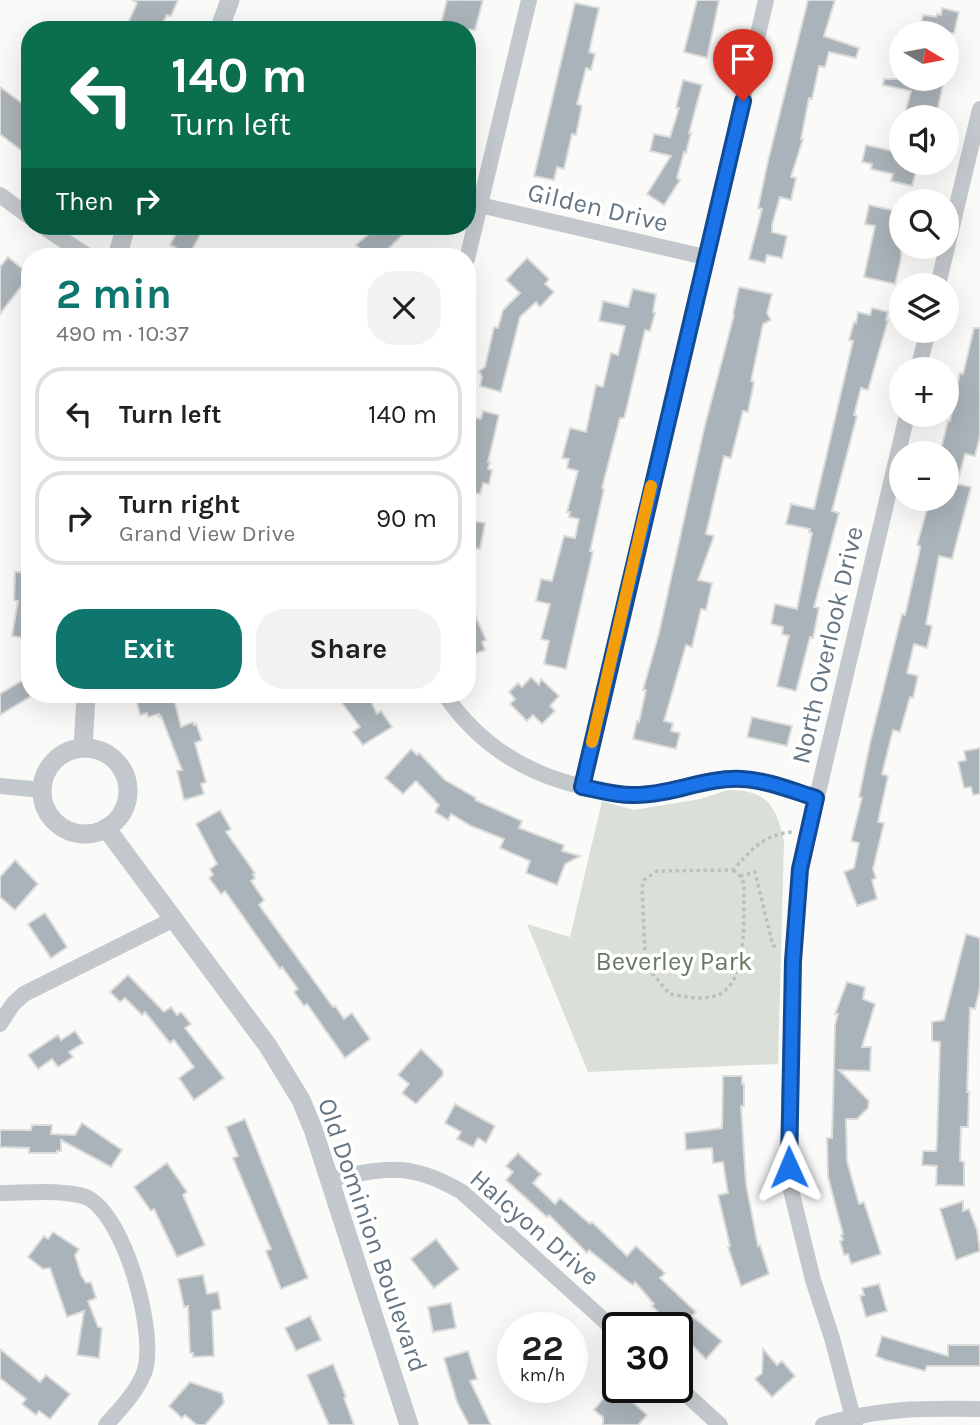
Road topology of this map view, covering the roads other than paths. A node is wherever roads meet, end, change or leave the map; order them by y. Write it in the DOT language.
graph roads {
  1 [pos="230,0"];
  2 [pos="528,0"];
  3 [pos="766,0"];
  4 [pos="222,21"];
  5 [pos="980,109"];
  6 [pos="0,195"];
  7 [pos="481,205"];
  8 [pos="21,210"];
  9 [pos="476,224"];
  10 [pos="56,235"];
  11 [pos="75,248"];
  12 [pos="705,257"];
  13 [pos="941,273"];
  14 [pos="904,427"];
  15 [pos="86,703"];
  16 [pos="451,703"];
  17 [pos="83,748"];
  18 [pos="0,786"];
  19 [pos="582,787"];
  20 [pos="42,790"];
  21 [pos="816,798"];
  22 [pos="106,828"];
  23 [pos="174,919"];
  24 [pos="0,1024"];
  25 [pos="330,1179"];
  26 [pos="0,1193"];
  27 [pos="602,1319"];
  28 [pos="693,1401"];
  29 [pos="980,1409"];
  30 [pos="853,1421"];
  31 [pos="106,1425"];
  32 [pos="410,1425"];
  33 [pos="720,1425"];
  34 [pos="823,1425"];
  1 -- 4 [label="street"];
  2 -- 7 [label="street"];
  3 -- 12 [label="street"];
  5 -- 13 [label="street"];
  6 -- 8 [label="street"];
  7 -- 9 [label="street"];
  7 -- 12 [label="street, Gilden Drive"];
  10 -- 11 [label="street"];
  12 -- 19 [label="street"];
  14 -- 21 [label="street, North Overlook Drive"];
  15 -- 17 [label="street"];
  16 -- 19 [label="street"];
  17 -- 20 [label="street"];
  17 -- 22 [label="street"];
  18 -- 20 [label="street"];
  19 -- 21 [label="street"];
  20 -- 22 [label="street"];
  21 -- 30 [label="street, North Overlook Drive"];
  22 -- 23 [label="street, Old Dominion Boulevard"];
  23 -- 24 [label="street"];
  23 -- 25 [label="street, Old Dominion Boulevard"];
  25 -- 27 [label="street, Halcyon Drive"];
  25 -- 32 [label="street, Old Dominion Boulevard"];
  26 -- 31 [label="street"];
  28 -- 33 [label="street"];
  29 -- 30 [label="street"];
  30 -- 34 [label="street"];
}
